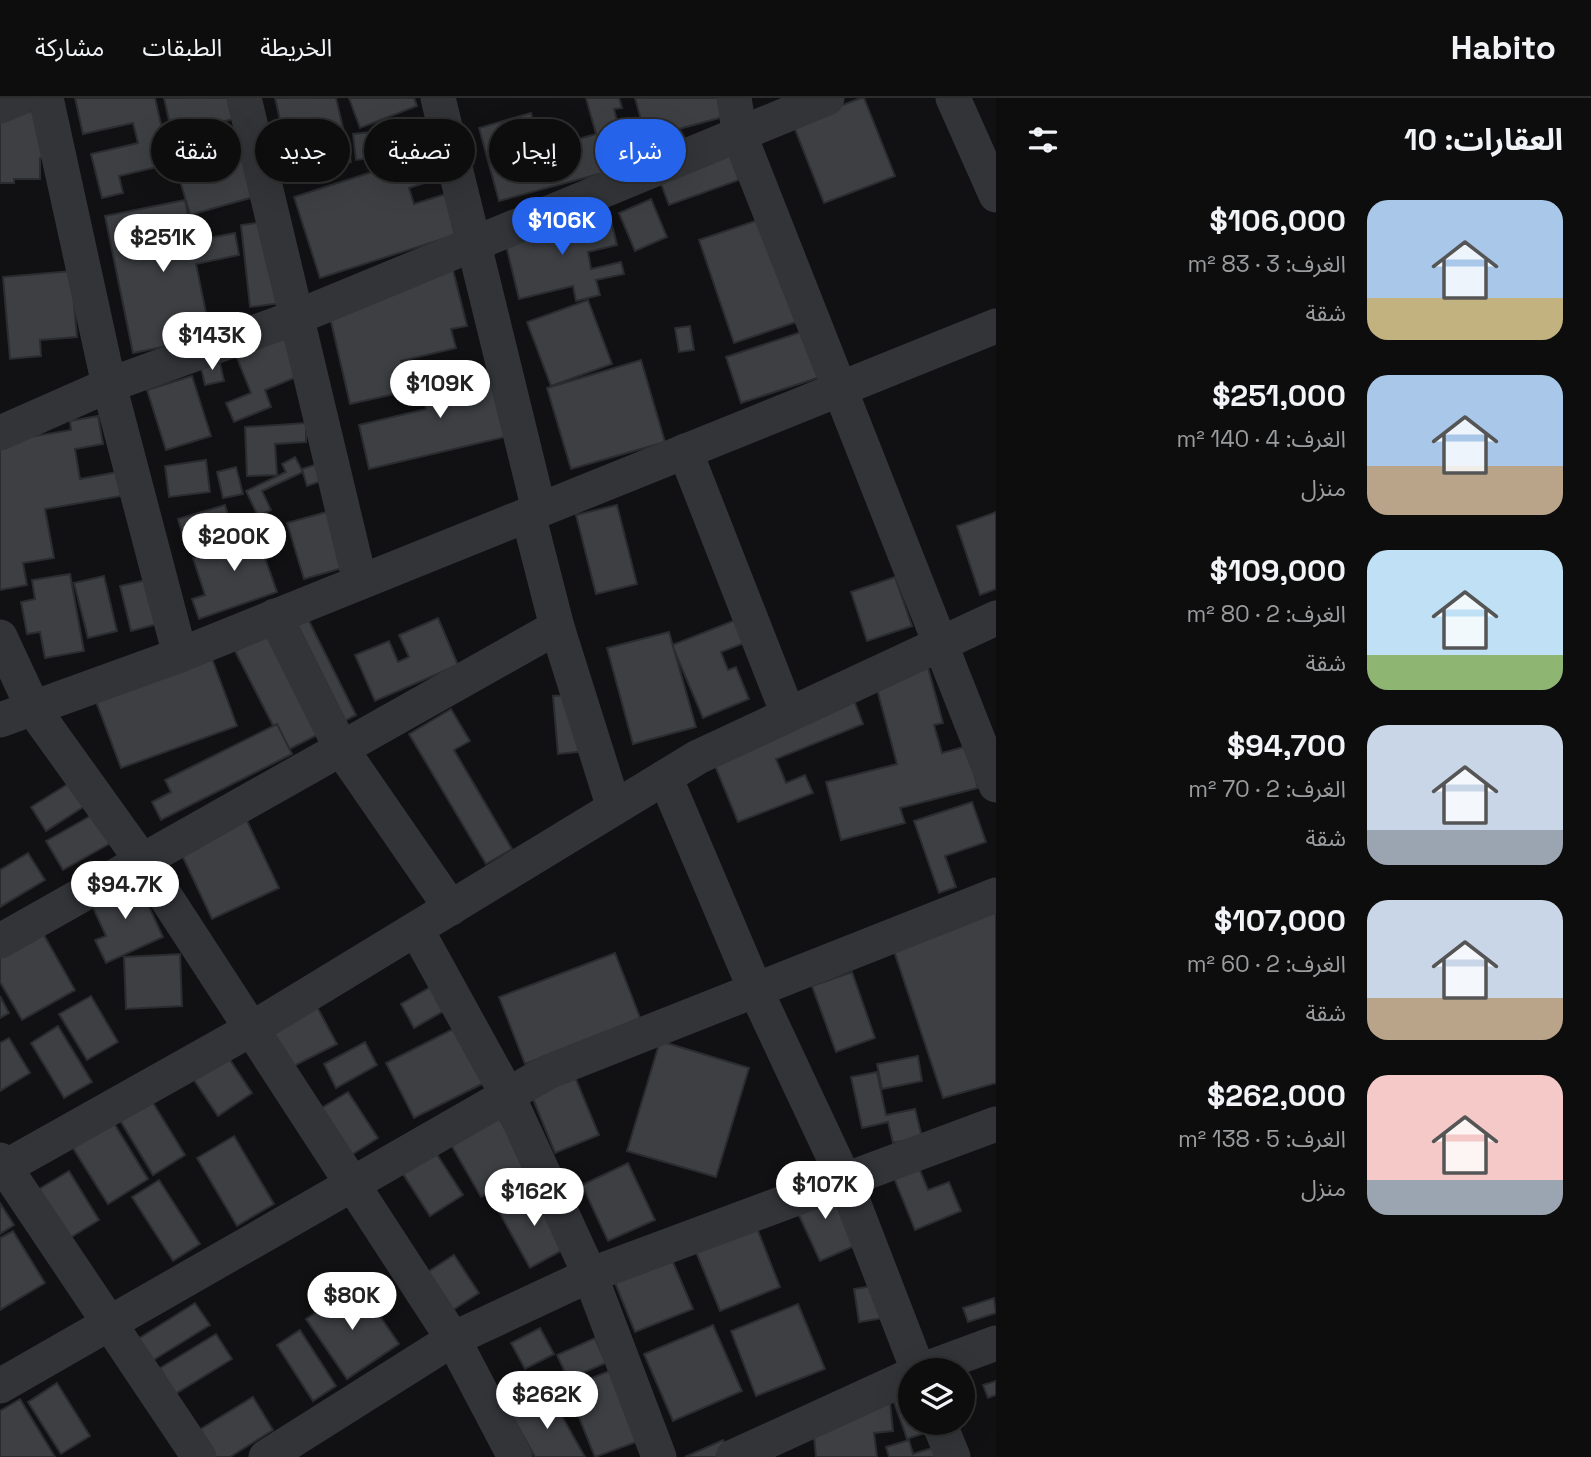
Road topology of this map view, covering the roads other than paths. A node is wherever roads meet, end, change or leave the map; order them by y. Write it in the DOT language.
graph roads {
  1 [pos="19,98"];
  2 [pos="46,98"];
  3 [pos="244,98"];
  4 [pos="438,98"];
  5 [pos="734,98"];
  6 [pos="827,98"];
  7 [pos="953,98"];
  8 [pos="0,106"];
  9 [pos="740,136"];
  10 [pos="996,195"];
  11 [pos="471,244"];
  12 [pos="297,317"];
  13 [pos="996,326"];
  14 [pos="109,386"];
  15 [pos="841,390"];
  16 [pos="0,433"];
  17 [pos="685,451"];
  18 [pos="534,512"];
  19 [pos="360,582"];
  20 [pos="275,616"];
  21 [pos="996,618"];
  22 [pos="557,627"];
  23 [pos="0,637"];
  24 [pos="938,644"];
  25 [pos="180,655"];
  26 [pos="34,710"];
  27 [pos="788,714"];
  28 [pos="0,720"];
  29 [pos="342,750"];
  30 [pos="665,777"];
  31 [pos="996,785"];
  32 [pos="614,808"];
  33 [pos="143,862"];
  34 [pos="996,895"];
  35 [pos="451,908"];
  36 [pos="416,929"];
  37 [pos="0,941"];
  38 [pos="755,989"];
  39 [pos="253,1028"];
  40 [pos="508,1094"];
  41 [pos="996,1124"];
  42 [pos="2,1166"];
  43 [pos="845,1181"];
  44 [pos="351,1182"];
  45 [pos="590,1275"];
  46 [pos="108,1322"];
  47 [pos="453,1339"];
  48 [pos="996,1343"];
  49 [pos="915,1358"];
  50 [pos="954,1358"];
  51 [pos="898,1381"];
  52 [pos="0,1386"];
  53 [pos="944,1435"];
  54 [pos="199,1457"];
  55 [pos="266,1457"];
  56 [pos="515,1457"];
  57 [pos="659,1457"];
  58 [pos="733,1457"];
  59 [pos="953,1457"];
  1 -- 8 [label="street"];
  2 -- 14 [label="street"];
  3 -- 12 [label="street"];
  4 -- 11 [label="street"];
  5 -- 9 [label="street"];
  6 -- 9 [label="street"];
  7 -- 10 [label="street"];
  9 -- 11 [label="street"];
  9 -- 15 [label="street"];
  11 -- 12 [label="street"];
  11 -- 18 [label="street"];
  12 -- 14 [label="street"];
  12 -- 19 [label="street"];
  13 -- 15 [label="street"];
  14 -- 16 [label="street"];
  14 -- 25 [label="street"];
  15 -- 17 [label="street"];
  15 -- 24 [label="street"];
  17 -- 18 [label="street"];
  17 -- 27 [label="street"];
  18 -- 19 [label="street"];
  18 -- 22 [label="street"];
  19 -- 20 [label="street"];
  20 -- 25 [label="street"];
  20 -- 29 [label="street"];
  21 -- 24 [label="street"];
  22 -- 29 [label="street"];
  22 -- 32 [label="street"];
  23 -- 26 [label="street"];
  24 -- 27 [label="street"];
  24 -- 31 [label="street"];
  25 -- 26 [label="street"];
  26 -- 28 [label="street"];
  26 -- 33 [label="street"];
  27 -- 30 [label="street"];
  29 -- 33 [label="street"];
  29 -- 35 [label="street"];
  30 -- 32 [label="street"];
  30 -- 38 [label="street"];
  32 -- 35 [label="street"];
  33 -- 37 [label="street"];
  33 -- 39 [label="street"];
  34 -- 38 [label="street"];
  35 -- 36 [label="street"];
  36 -- 39 [label="street"];
  36 -- 40 [label="street"];
  38 -- 40 [label="street"];
  38 -- 43 [label="street"];
  39 -- 42 [label="street"];
  39 -- 44 [label="street"];
  40 -- 44 [label="street"];
  40 -- 45 [label="street"];
  41 -- 43 [label="street"];
  42 -- 46 [label="street"];
  43 -- 45 [label="street"];
  43 -- 49 [label="street"];
  44 -- 46 [label="street"];
  44 -- 47 [label="street"];
  45 -- 47 [label="street"];
  45 -- 57 [label="street"];
  46 -- 52 [label="street"];
  46 -- 54 [label="street"];
  47 -- 55 [label="street"];
  47 -- 56 [label="street"];
  48 -- 50 [label="street"];
  51 -- 58 [label="street"];
  53 -- 59 [label="street"];
}
